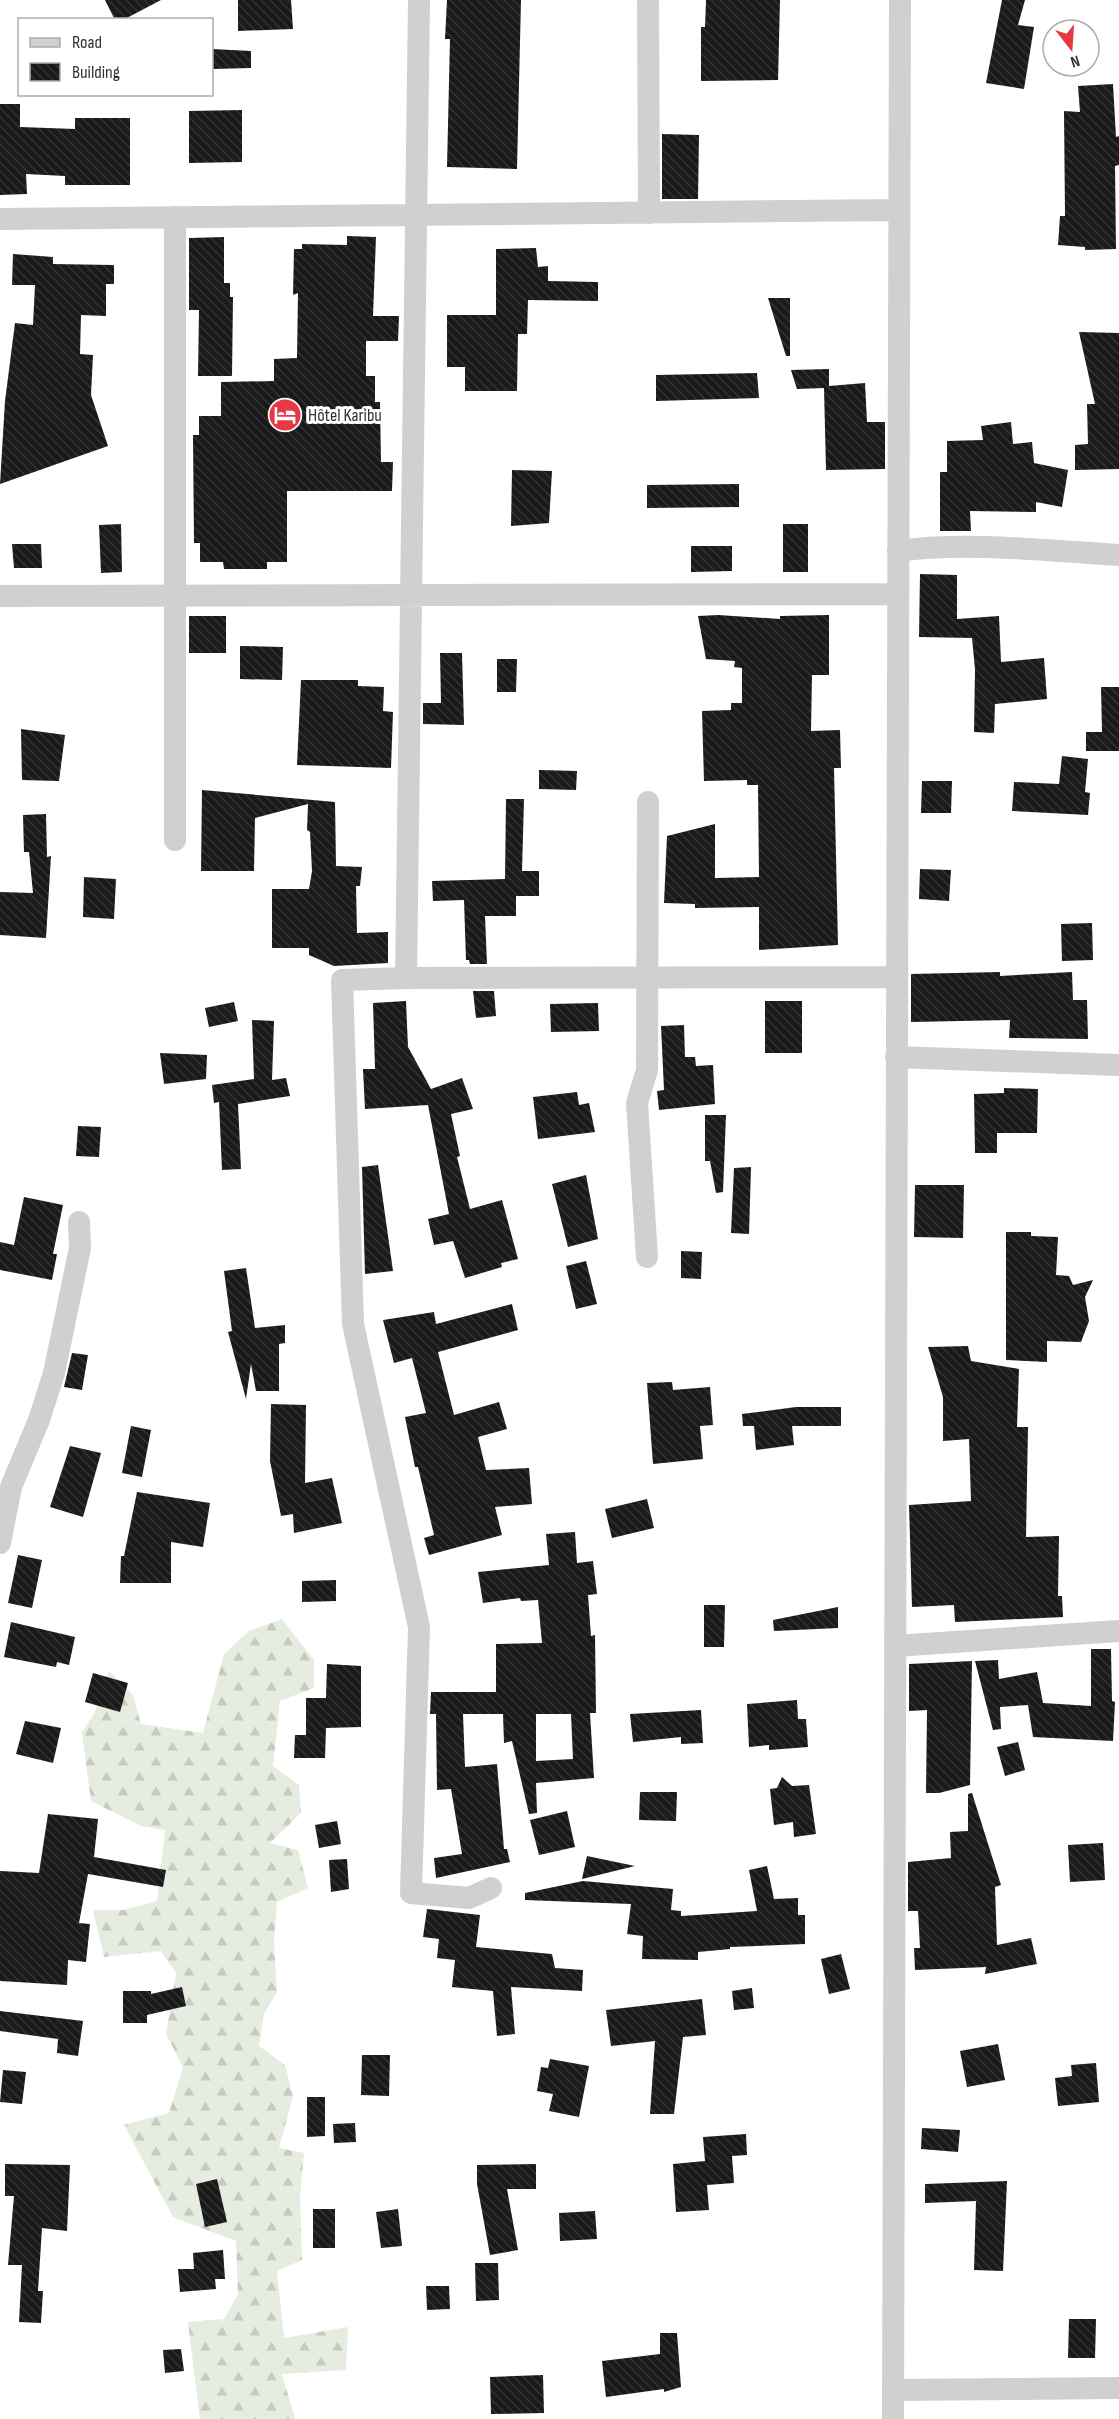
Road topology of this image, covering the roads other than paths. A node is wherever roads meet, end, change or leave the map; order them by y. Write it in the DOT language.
graph roads {
  1 [pos="418,0"];
  2 [pos="648,0"];
  3 [pos="900,0"];
  4 [pos="899,210"];
  5 [pos="649,213"];
  6 [pos="415,215"];
  7 [pos="175,217"];
  8 [pos="0,219"];
  9 [pos="898,551"];
  10 [pos="1119,555"];
  11 [pos="898,594"];
  12 [pos="410,595"];
  13 [pos="0,596"];
  14 [pos="175,596"];
  15 [pos="648,802"];
  16 [pos="175,840"];
  17 [pos="648,977"];
  18 [pos="897,977"];
  19 [pos="406,978"];
  20 [pos="896,1057"];
  21 [pos="1119,1065"];
  22 [pos="79,1222"];
  23 [pos="647,1257"];
  24 [pos="0,1543"];
  25 [pos="1119,1632"];
  26 [pos="895,1646"];
  27 [pos="491,1888"];
  28 [pos="1119,2388"];
  29 [pos="892,2390"];
  30 [pos="893,2419"];
  1 -- 6 [label="street"];
  2 -- 5 [label="street"];
  3 -- 4 [label="street"];
  4 -- 5 [label="street"];
  4 -- 9 [label="street"];
  5 -- 6 [label="street"];
  6 -- 7 [label="street"];
  6 -- 12 [label="street"];
  7 -- 8 [label="street"];
  7 -- 14 [label="street"];
  9 -- 10 [label="street"];
  9 -- 11 [label="street"];
  11 -- 12 [label="street"];
  11 -- 18 [label="street"];
  12 -- 14 [label="street"];
  12 -- 19 [label="street"];
  13 -- 14 [label="street"];
  14 -- 16 [label="street"];
  15 -- 17 [label="street"];
  17 -- 18 [label="street"];
  17 -- 19 [label="street"];
  17 -- 23 [label="street"];
  18 -- 20 [label="street"];
  19 -- 27 [label="street"];
  20 -- 21 [label="street"];
  20 -- 26 [label="street"];
  22 -- 24 [label="street"];
  25 -- 26 [label="street"];
  26 -- 29 [label="street"];
  28 -- 29 [label="street"];
  29 -- 30 [label="street"];
}
